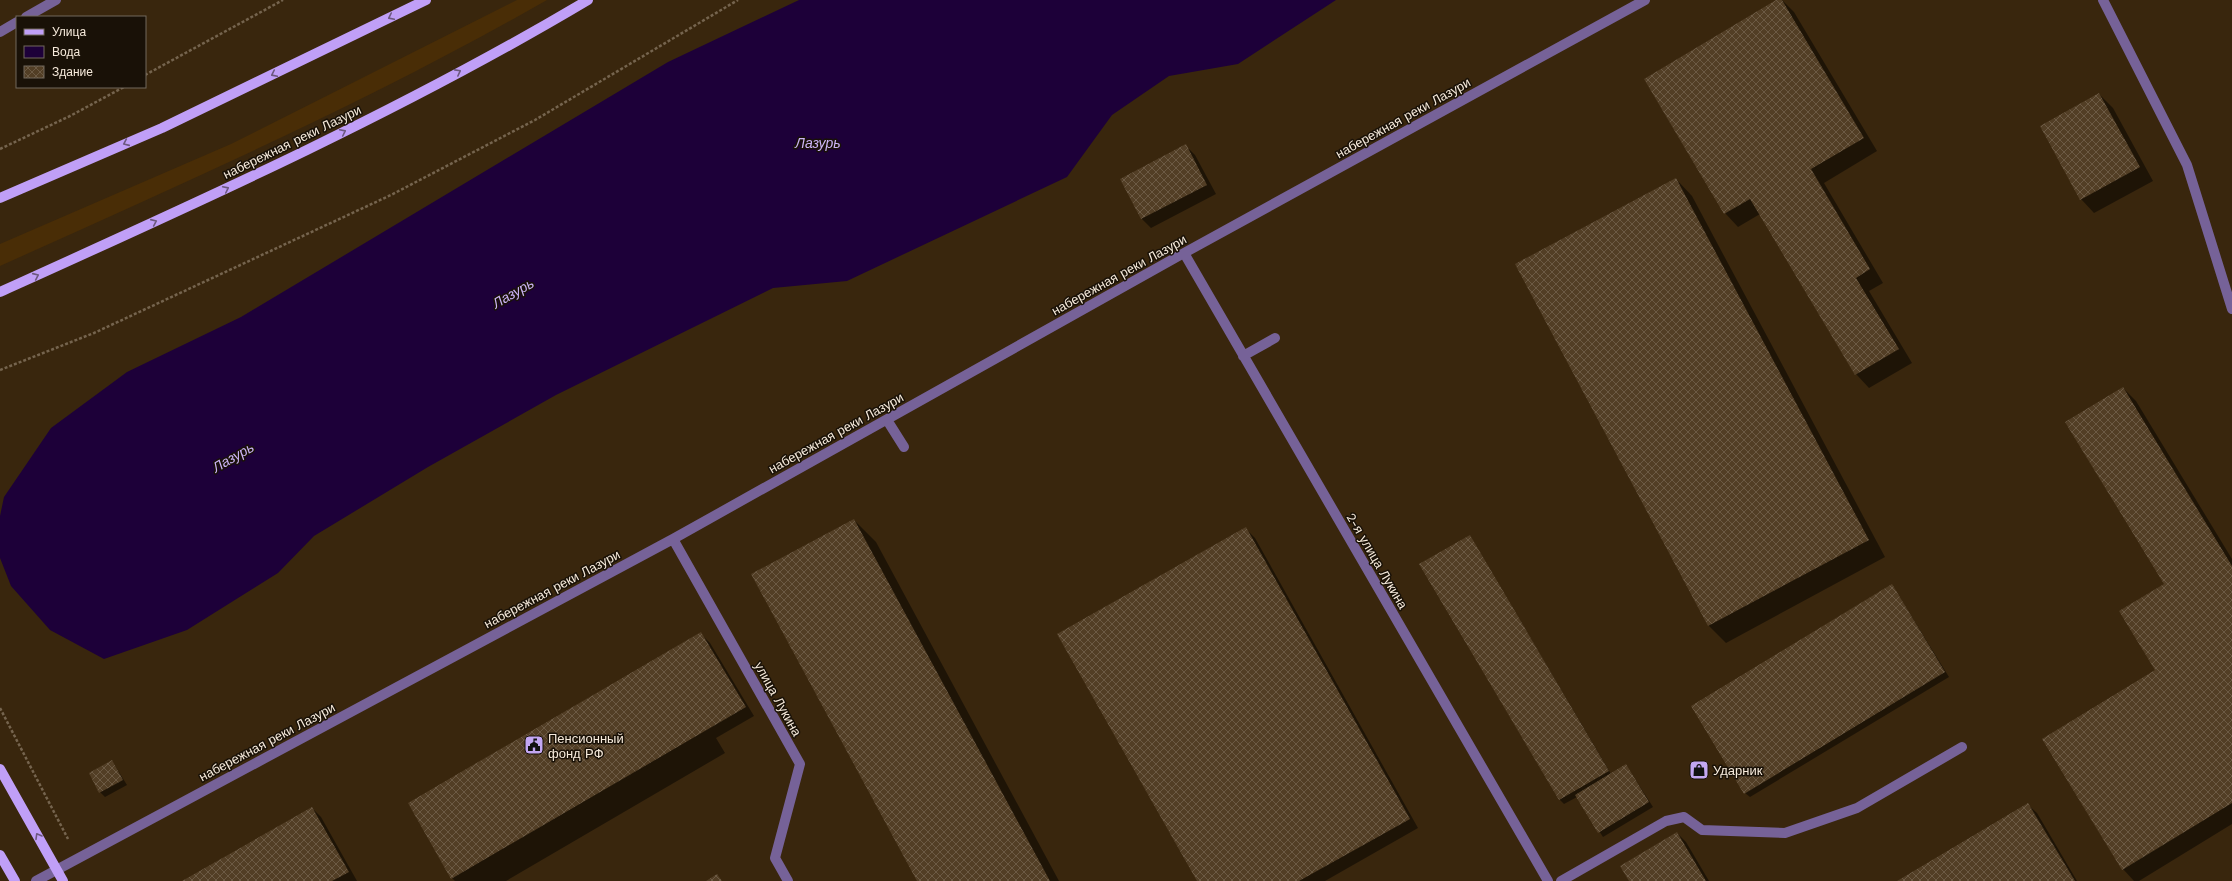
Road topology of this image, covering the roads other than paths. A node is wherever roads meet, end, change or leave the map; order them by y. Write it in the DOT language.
graph roads {
  1 [pos="56,0"];
  2 [pos="426,0"];
  3 [pos="588,0"];
  4 [pos="1646,0"];
  5 [pos="2103,0"];
  6 [pos="28,16"];
  7 [pos="16,23"];
  8 [pos="0,32"];
  9 [pos="0,198"];
  10 [pos="1184,254"];
  11 [pos="0,292"];
  12 [pos="2232,309"];
  13 [pos="1275,338"];
  14 [pos="1243,356"];
  15 [pos="887,420"];
  16 [pos="904,447"];
  17 [pos="673,539"];
  18 [pos="1962,747"];
  19 [pos="0,770"];
  20 [pos="0,855"];
  21 [pos="57,870"];
  22 [pos="15,881"];
  23 [pos="36,881"];
  24 [pos="63,881"];
  25 [pos="788,881"];
  26 [pos="1548,881"];
  27 [pos="1561,881"];
  1 -- 6 [label="street"];
  2 -- 9 [label="main road, one-way"];
  11 -- 3 [label="main road, набережная реки Лазури, one-way"];
  4 -- 10 [label="street, набережная реки Лазури"];
  5 -- 12 [label="street"];
  7 -- 8 [label="street"];
  10 -- 14 [label="street, 2-я улица Лукина"];
  10 -- 15 [label="street, набережная реки Лазури"];
  13 -- 14 [label="street"];
  14 -- 26 [label="street, 2-я улица Лукина"];
  15 -- 16 [label="street"];
  15 -- 17 [label="street, набережная реки Лазури"];
  17 -- 21 [label="street, набережная реки Лазури"];
  17 -- 25 [label="street, улица Лукина"];
  18 -- 27 [label="street"];
  21 -- 19 [label="main road, one-way"];
  20 -- 22 [label="main road"];
  21 -- 23 [label="street, набережная реки Лазури"];
  21 -- 24 [label="main road"];
}
